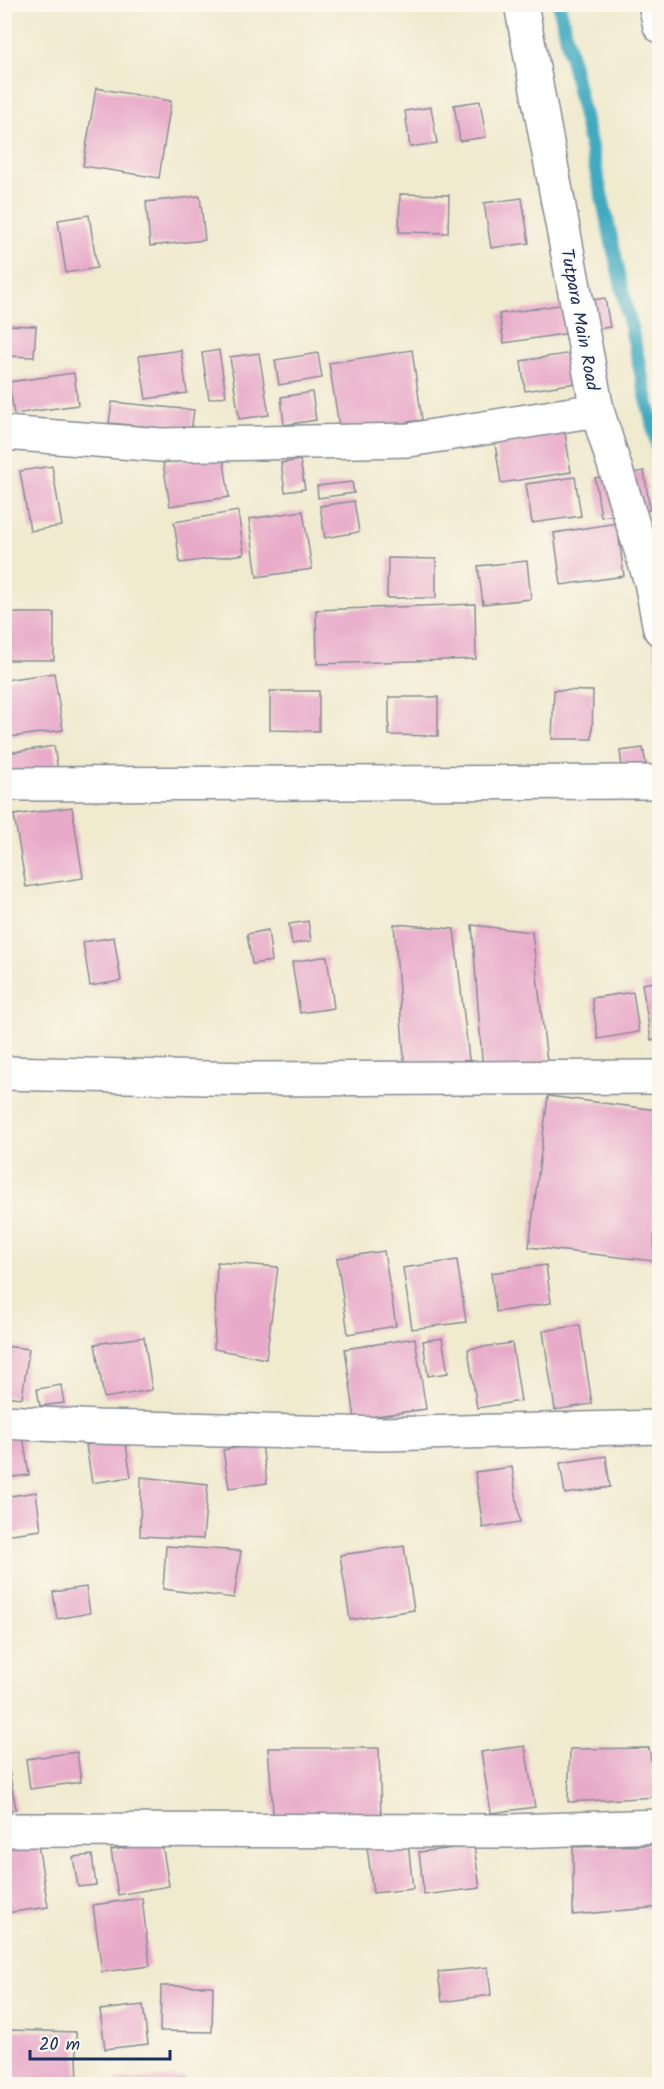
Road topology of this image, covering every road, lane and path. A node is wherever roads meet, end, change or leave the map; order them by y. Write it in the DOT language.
graph roads {
  1 [pos="521,4"];
  2 [pos="655,4"];
  3 [pos="660,26"];
  4 [pos="597,410"];
  5 [pos="4,434"];
  6 [pos="655,581"];
  7 [pos="660,629"];
  8 [pos="660,782"];
  9 [pos="4,784"];
  10 [pos="4,1073"];
  11 [pos="660,1077"];
  12 [pos="4,1422"];
  13 [pos="660,1427"];
  14 [pos="660,1826"];
  15 [pos="4,1830"];
  1 -- 4 [label="street, Tutpara Main Road"];
  2 -- 3 [label="street"];
  4 -- 5 [label="street"];
  4 -- 6 [label="street, Tutpara Main Road"];
  6 -- 7 [label="street, Tutpara Main Road"];
  8 -- 9 [label="street"];
  10 -- 11 [label="street"];
  12 -- 13 [label="street"];
  14 -- 15 [label="street"];
}
